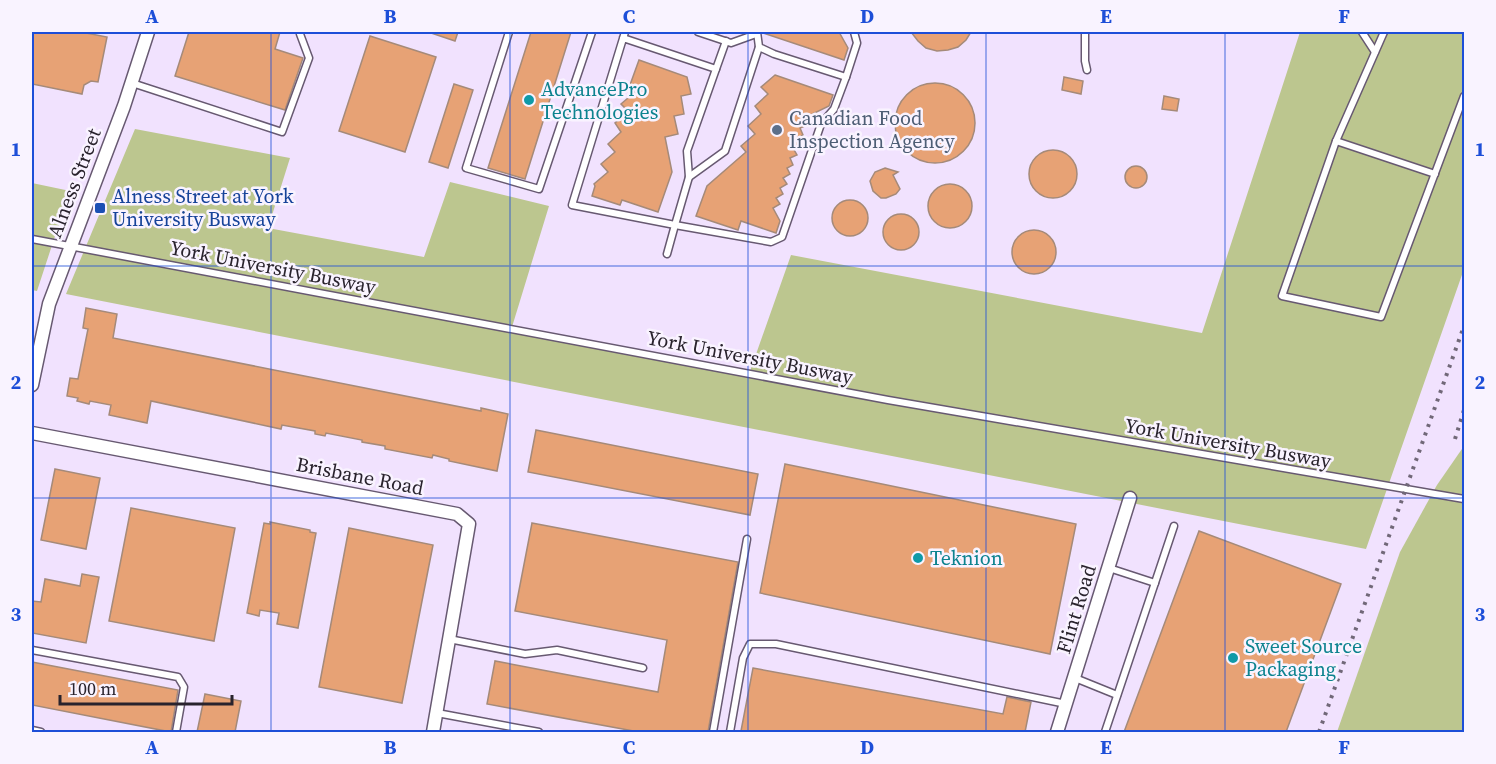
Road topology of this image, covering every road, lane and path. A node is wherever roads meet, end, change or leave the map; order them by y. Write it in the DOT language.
graph roads {
  1 [pos="148,32"];
  2 [pos="301,32"];
  3 [pos="509,32"];
  4 [pos="592,32"];
  5 [pos="698,32"];
  6 [pos="854,32"];
  7 [pos="1085,32"];
  8 [pos="1362,32"];
  9 [pos="1384,32"];
  10 [pos="757,33"];
  11 [pos="624,35"];
  12 [pos="726,41"];
  13 [pos="759,47"];
  14 [pos="1375,52"];
  15 [pos="716,69"];
  16 [pos="1087,70"];
  17 [pos="846,77"];
  18 [pos="132,83"];
  19 [pos="1464,96"];
  20 [pos="1336,141"];
  21 [pos="1435,174"];
  22 [pos="689,177"];
  23 [pos="675,225"];
  24 [pos="32,238"];
  25 [pos="70,246"];
  26 [pos="668,254"];
  27 [pos="32,385"];
  28 [pos="32,433"];
  29 [pos="1130,498"];
  30 [pos="1464,499"];
  31 [pos="1174,526"];
  32 [pos="747,539"];
  33 [pos="1109,568"];
  34 [pos="1155,583"];
  35 [pos="449,639"];
  36 [pos="32,650"];
  37 [pos="643,668"];
  38 [pos="1075,678"];
  39 [pos="1117,695"];
  40 [pos="1066,704"];
  41 [pos="436,713"];
  42 [pos="32,730"];
  43 [pos="41,732"];
  44 [pos="176,732"];
  45 [pos="433,732"];
  46 [pos="539,732"];
  47 [pos="713,732"];
  48 [pos="730,732"];
  49 [pos="1058,732"];
  50 [pos="1105,732"];
  1 -- 18 [label="street, Alness Street"];
  2 -- 18 [label="lane"];
  3 -- 4 [label="lane"];
  5 -- 12 [label="lane"];
  6 -- 17 [label="lane"];
  7 -- 16 [label="lane"];
  8 -- 14 [label="lane"];
  9 -- 14 [label="lane"];
  10 -- 12 [label="lane"];
  10 -- 13 [label="lane"];
  11 -- 15 [label="lane"];
  11 -- 23 [label="lane"];
  12 -- 15 [label="lane"];
  13 -- 17 [label="lane"];
  13 -- 22 [label="lane"];
  14 -- 20 [label="lane"];
  15 -- 22 [label="lane"];
  17 -- 23 [label="lane"];
  18 -- 25 [label="street, Alness Street"];
  19 -- 21 [label="lane"];
  20 -- 21 [label="lane"];
  20 -- 21 [label="lane"];
  22 -- 23 [label="lane"];
  23 -- 26 [label="lane"];
  24 -- 25 [label="lane, York University Busway"];
  25 -- 27 [label="street, Alness Street"];
  25 -- 30 [label="lane, York University Busway"];
  28 -- 35 [label="street, Brisbane Road"];
  29 -- 33 [label="street, Flint Road"];
  31 -- 34 [label="lane"];
  32 -- 47 [label="lane"];
  33 -- 34 [label="lane"];
  33 -- 38 [label="street, Flint Road"];
  34 -- 39 [label="lane"];
  35 -- 37 [label="lane"];
  35 -- 41 [label="street, Brisbane Road"];
  36 -- 44 [label="lane"];
  38 -- 39 [label="lane"];
  38 -- 40 [label="street, Flint Road"];
  39 -- 50 [label="lane"];
  40 -- 48 [label="lane"];
  40 -- 49 [label="street, Flint Road"];
  41 -- 45 [label="street, Brisbane Road"];
  41 -- 46 [label="lane"];
  42 -- 43 [label="lane"];
}
